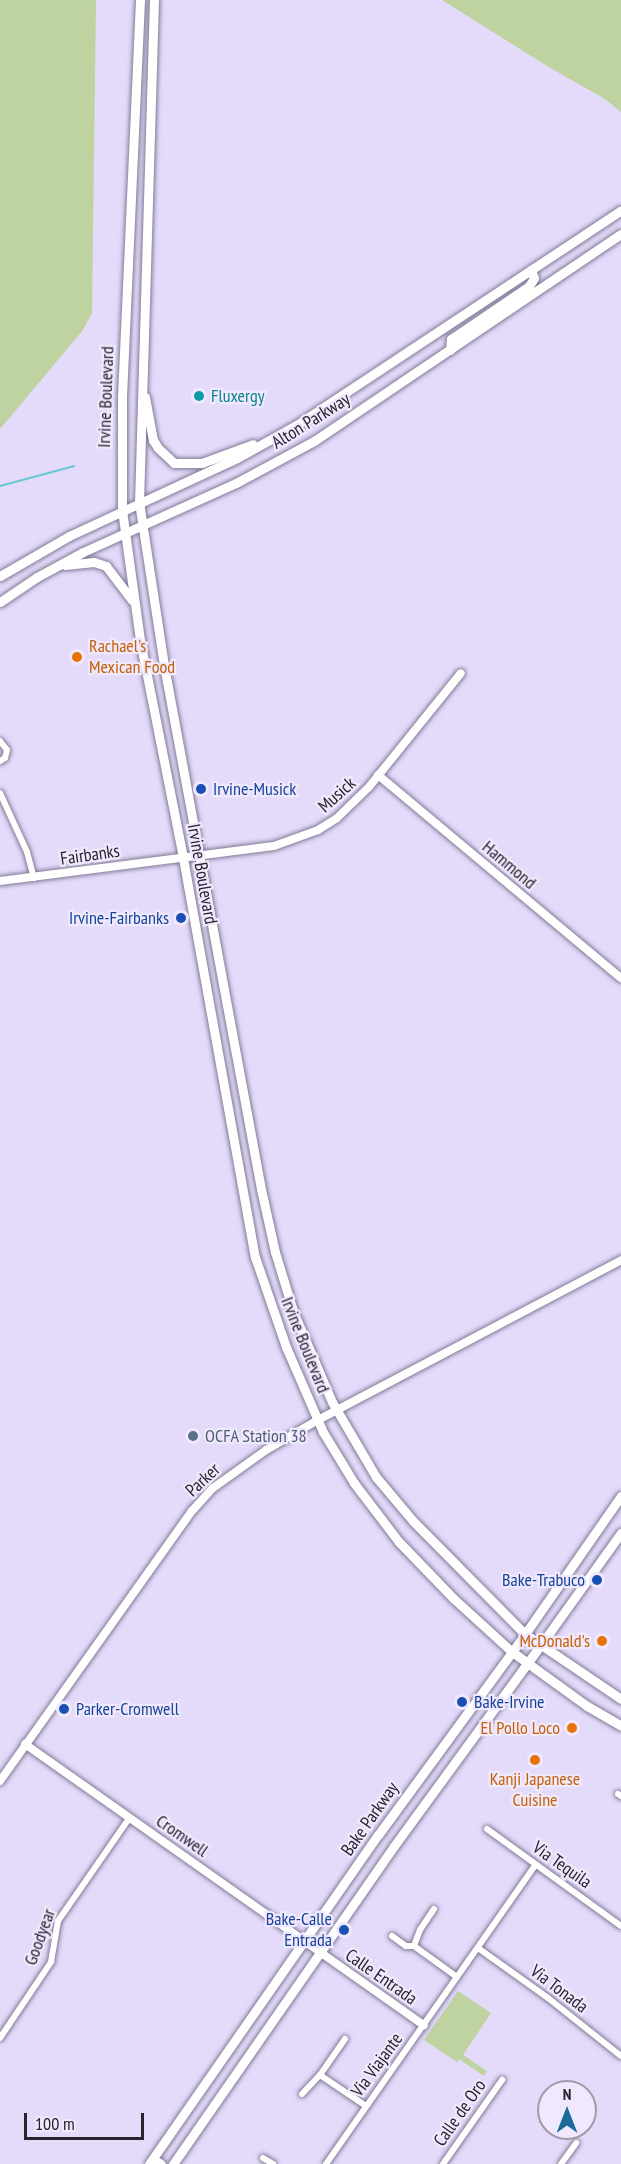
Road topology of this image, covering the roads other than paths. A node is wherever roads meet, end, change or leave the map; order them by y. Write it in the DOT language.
graph roads {
  1 [pos="140,0"];
  2 [pos="154,0"];
  3 [pos="621,210"];
  4 [pos="621,234"];
  5 [pos="531,270"];
  6 [pos="450,350"];
  7 [pos="142,370"];
  8 [pos="283,432"];
  9 [pos="140,502"];
  10 [pos="122,510"];
  11 [pos="142,525"];
  12 [pos="124,533"];
  13 [pos="57,566"];
  14 [pos="0,576"];
  15 [pos="0,602"];
  16 [pos="133,602"];
  17 [pos="462,672"];
  18 [pos="0,741"];
  19 [pos="0,761"];
  20 [pos="378,775"];
  21 [pos="0,793"];
  22 [pos="201,856"];
  23 [pos="183,858"];
  24 [pos="34,878"];
  25 [pos="0,881"];
  26 [pos="621,978"];
  27 [pos="621,1260"];
  28 [pos="336,1411"];
  29 [pos="318,1420"];
  30 [pos="621,1496"];
  31 [pos="621,1533"];
  32 [pos="525,1634"];
  33 [pos="540,1646"];
  34 [pos="511,1651"];
  35 [pos="527,1662"];
  36 [pos="621,1699"];
  37 [pos="621,1726"];
  38 [pos="25,1744"];
  39 [pos="0,1781"];
  40 [pos="130,1818"];
  41 [pos="487,1829"];
  42 [pos="535,1865"];
  43 [pos="434,1909"];
  44 [pos="621,1926"];
  45 [pos="392,1936"];
  46 [pos="305,1941"];
  47 [pos="414,1946"];
  48 [pos="478,1948"];
  49 [pos="321,1952"];
  50 [pos="458,1977"];
  51 [pos="424,2025"];
  52 [pos="0,2038"];
  53 [pos="345,2039"];
  54 [pos="621,2056"];
  55 [pos="320,2075"];
  56 [pos="502,2080"];
  57 [pos="302,2094"];
  58 [pos="366,2106"];
  59 [pos="576,2143"];
  60 [pos="263,2158"];
  61 [pos="154,2162"];
  62 [pos="173,2164"];
  63 [pos="273,2164"];
  64 [pos="326,2164"];
  65 [pos="443,2164"];
  66 [pos="561,2164"];
  1 -- 10 [label="main road, Irvine Boulevard"];
  2 -- 7 [label="main road, Irvine Boulevard"];
  3 -- 5 [label="main road, Alton Parkway"];
  4 -- 6 [label="main road, Alton Parkway"];
  5 -- 6 [label="main road"];
  5 -- 8 [label="main road, Alton Parkway"];
  6 -- 11 [label="main road, Alton Parkway"];
  7 -- 8 [label="main road"];
  7 -- 9 [label="main road, Irvine Boulevard"];
  8 -- 9 [label="main road, Alton Parkway"];
  9 -- 10 [label="main road, Alton Parkway"];
  9 -- 11 [label="main road, Irvine Boulevard"];
  10 -- 12 [label="main road, Irvine Boulevard"];
  10 -- 14 [label="main road, Alton Parkway"];
  11 -- 12 [label="main road, Alton Parkway"];
  11 -- 22 [label="main road, Irvine Boulevard"];
  12 -- 13 [label="main road, Alton Parkway"];
  12 -- 16 [label="main road, Irvine Boulevard"];
  13 -- 15 [label="main road, Alton Parkway"];
  13 -- 16 [label="main road"];
  16 -- 23 [label="main road, Irvine Boulevard"];
  17 -- 20 [label="street, Musick"];
  18 -- 19 [label="street"];
  20 -- 22 [label="street, Musick"];
  20 -- 26 [label="street, Hammond"];
  21 -- 24 [label="street"];
  22 -- 23 [label="street, Musick"];
  22 -- 28 [label="main road, Irvine Boulevard"];
  23 -- 24 [label="street, Fairbanks"];
  23 -- 29 [label="main road, Irvine Boulevard"];
  24 -- 25 [label="street, Fairbanks"];
  27 -- 28 [label="street, Parker"];
  28 -- 29 [label="street, Parker"];
  28 -- 32 [label="main road, Irvine Boulevard"];
  29 -- 34 [label="main road, Irvine Boulevard"];
  29 -- 38 [label="street, Parker"];
  30 -- 32 [label="main road, Bake Parkway"];
  31 -- 33 [label="main road, Bake Parkway"];
  32 -- 33 [label="main road, Irvine Boulevard"];
  32 -- 34 [label="main road, Bake Parkway"];
  33 -- 35 [label="main road, Bake Parkway"];
  33 -- 36 [label="main road, Irvine Boulevard"];
  34 -- 35 [label="main road, Irvine Boulevard"];
  34 -- 46 [label="main road, Bake Parkway"];
  35 -- 37 [label="main road, Irvine Boulevard"];
  35 -- 49 [label="main road, Bake Parkway"];
  38 -- 39 [label="street, Parker"];
  38 -- 40 [label="street, Cromwell"];
  40 -- 46 [label="street, Cromwell"];
  40 -- 52 [label="street, Goodyear"];
  41 -- 42 [label="street, Via Tequila"];
  42 -- 44 [label="street, Via Tequila"];
  42 -- 48 [label="street, Via Viajante"];
  43 -- 47 [label="street"];
  45 -- 47 [label="street"];
  46 -- 49 [label="street, Cromwell"];
  46 -- 61 [label="main road, Bake Parkway"];
  47 -- 50 [label="street"];
  48 -- 50 [label="street, Via Viajante"];
  48 -- 54 [label="street, Via Tonada"];
  49 -- 51 [label="street, Calle Entrada"];
  49 -- 62 [label="main road, Bake Parkway"];
  50 -- 51 [label="street, Via Viajante"];
  51 -- 58 [label="street, Via Viajante"];
  53 -- 55 [label="street"];
  55 -- 57 [label="street"];
  55 -- 58 [label="street"];
  56 -- 65 [label="street, Calle de Oro"];
  58 -- 64 [label="street, Via Viajante"];
  59 -- 66 [label="street"];
  60 -- 63 [label="street"];
}
